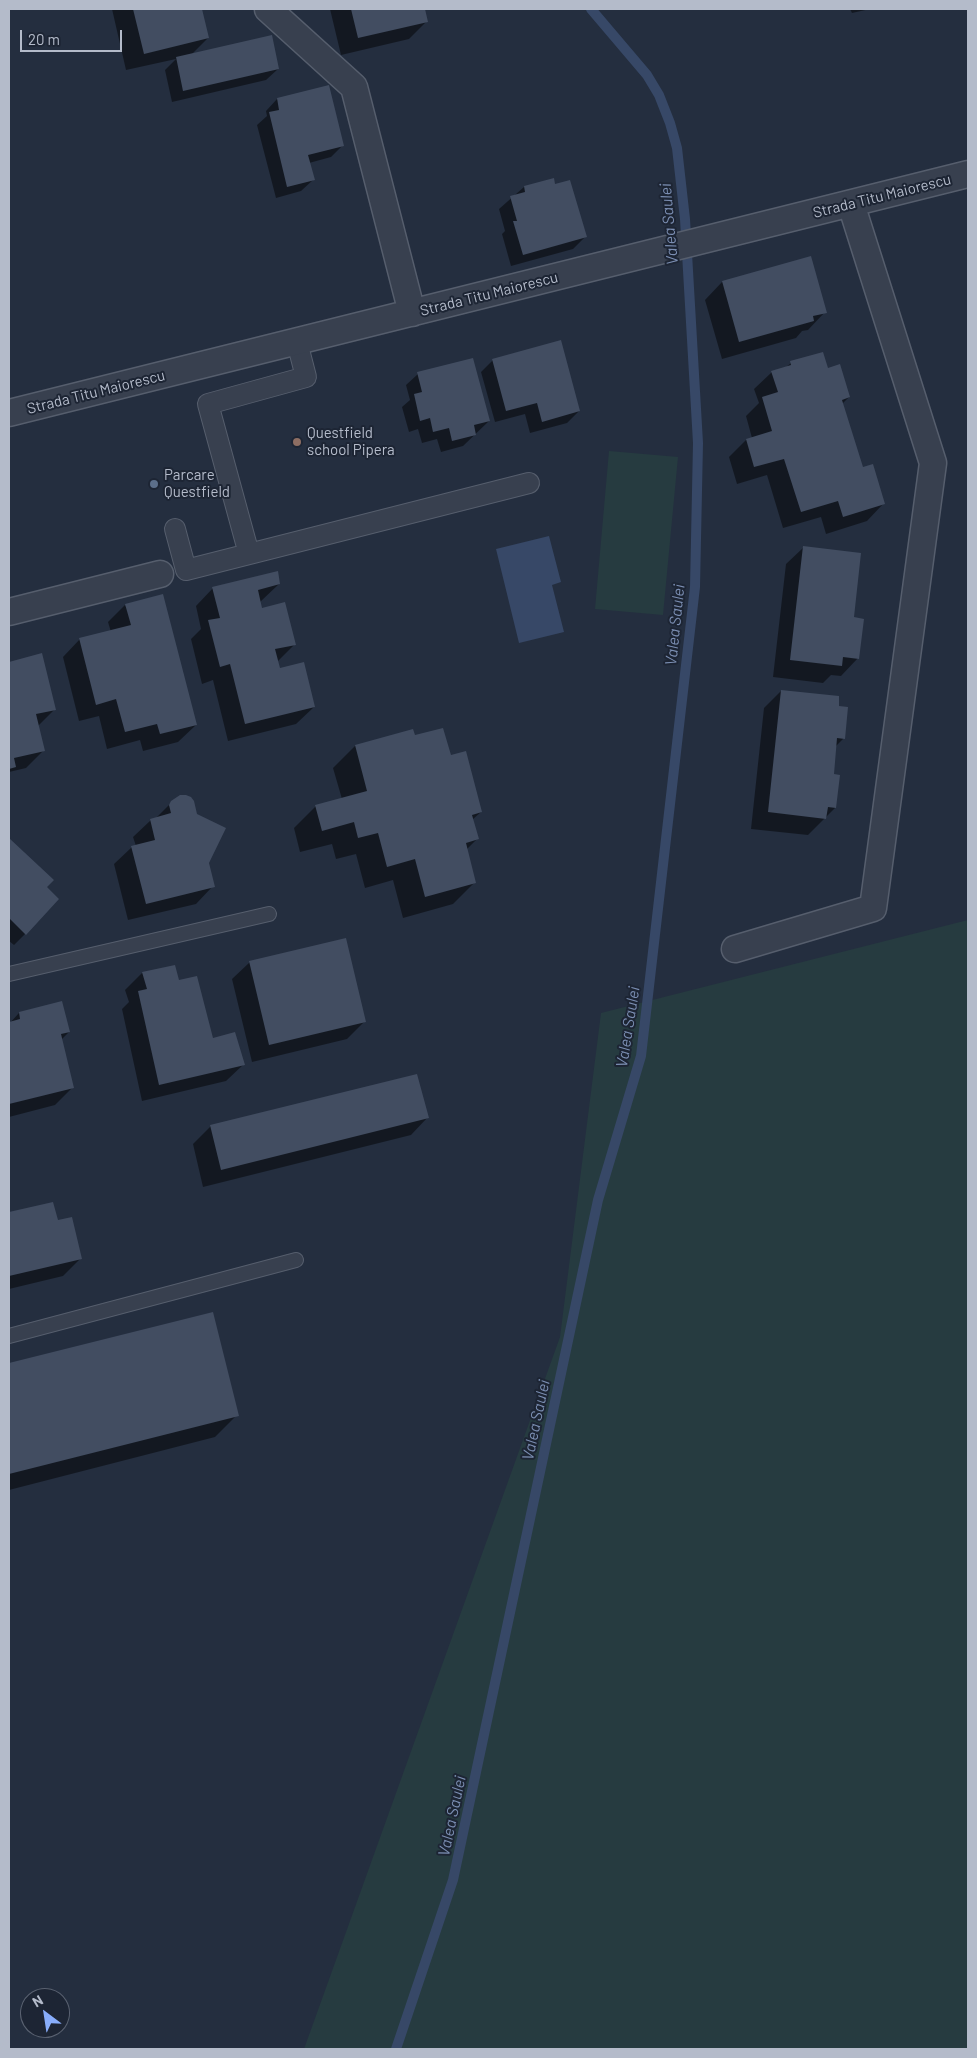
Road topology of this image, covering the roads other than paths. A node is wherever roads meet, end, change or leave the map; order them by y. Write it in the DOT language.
graph roads {
  1 [pos="268,9"];
  2 [pos="968,174"];
  3 [pos="851,204"];
  4 [pos="412,313"];
  5 [pos="296,342"];
  6 [pos="9,413"];
  7 [pos="528,483"];
  8 [pos="175,529"];
  9 [pos="249,554"];
  10 [pos="160,574"];
  11 [pos="9,612"];
  12 [pos="269,914"];
  13 [pos="735,949"];
  14 [pos="9,974"];
  15 [pos="296,1260"];
  16 [pos="9,1336"];
  1 -- 4 [label="street"];
  2 -- 3 [label="street, Strada Titu Maiorescu"];
  3 -- 4 [label="street, Strada Titu Maiorescu"];
  3 -- 13 [label="street"];
  4 -- 5 [label="street, Strada Titu Maiorescu"];
  5 -- 6 [label="street, Strada Titu Maiorescu"];
  5 -- 9 [label="street"];
  7 -- 9 [label="street"];
  8 -- 9 [label="street"];
  10 -- 11 [label="street"];
  12 -- 14 [label="lane"];
  15 -- 16 [label="lane"];
}
